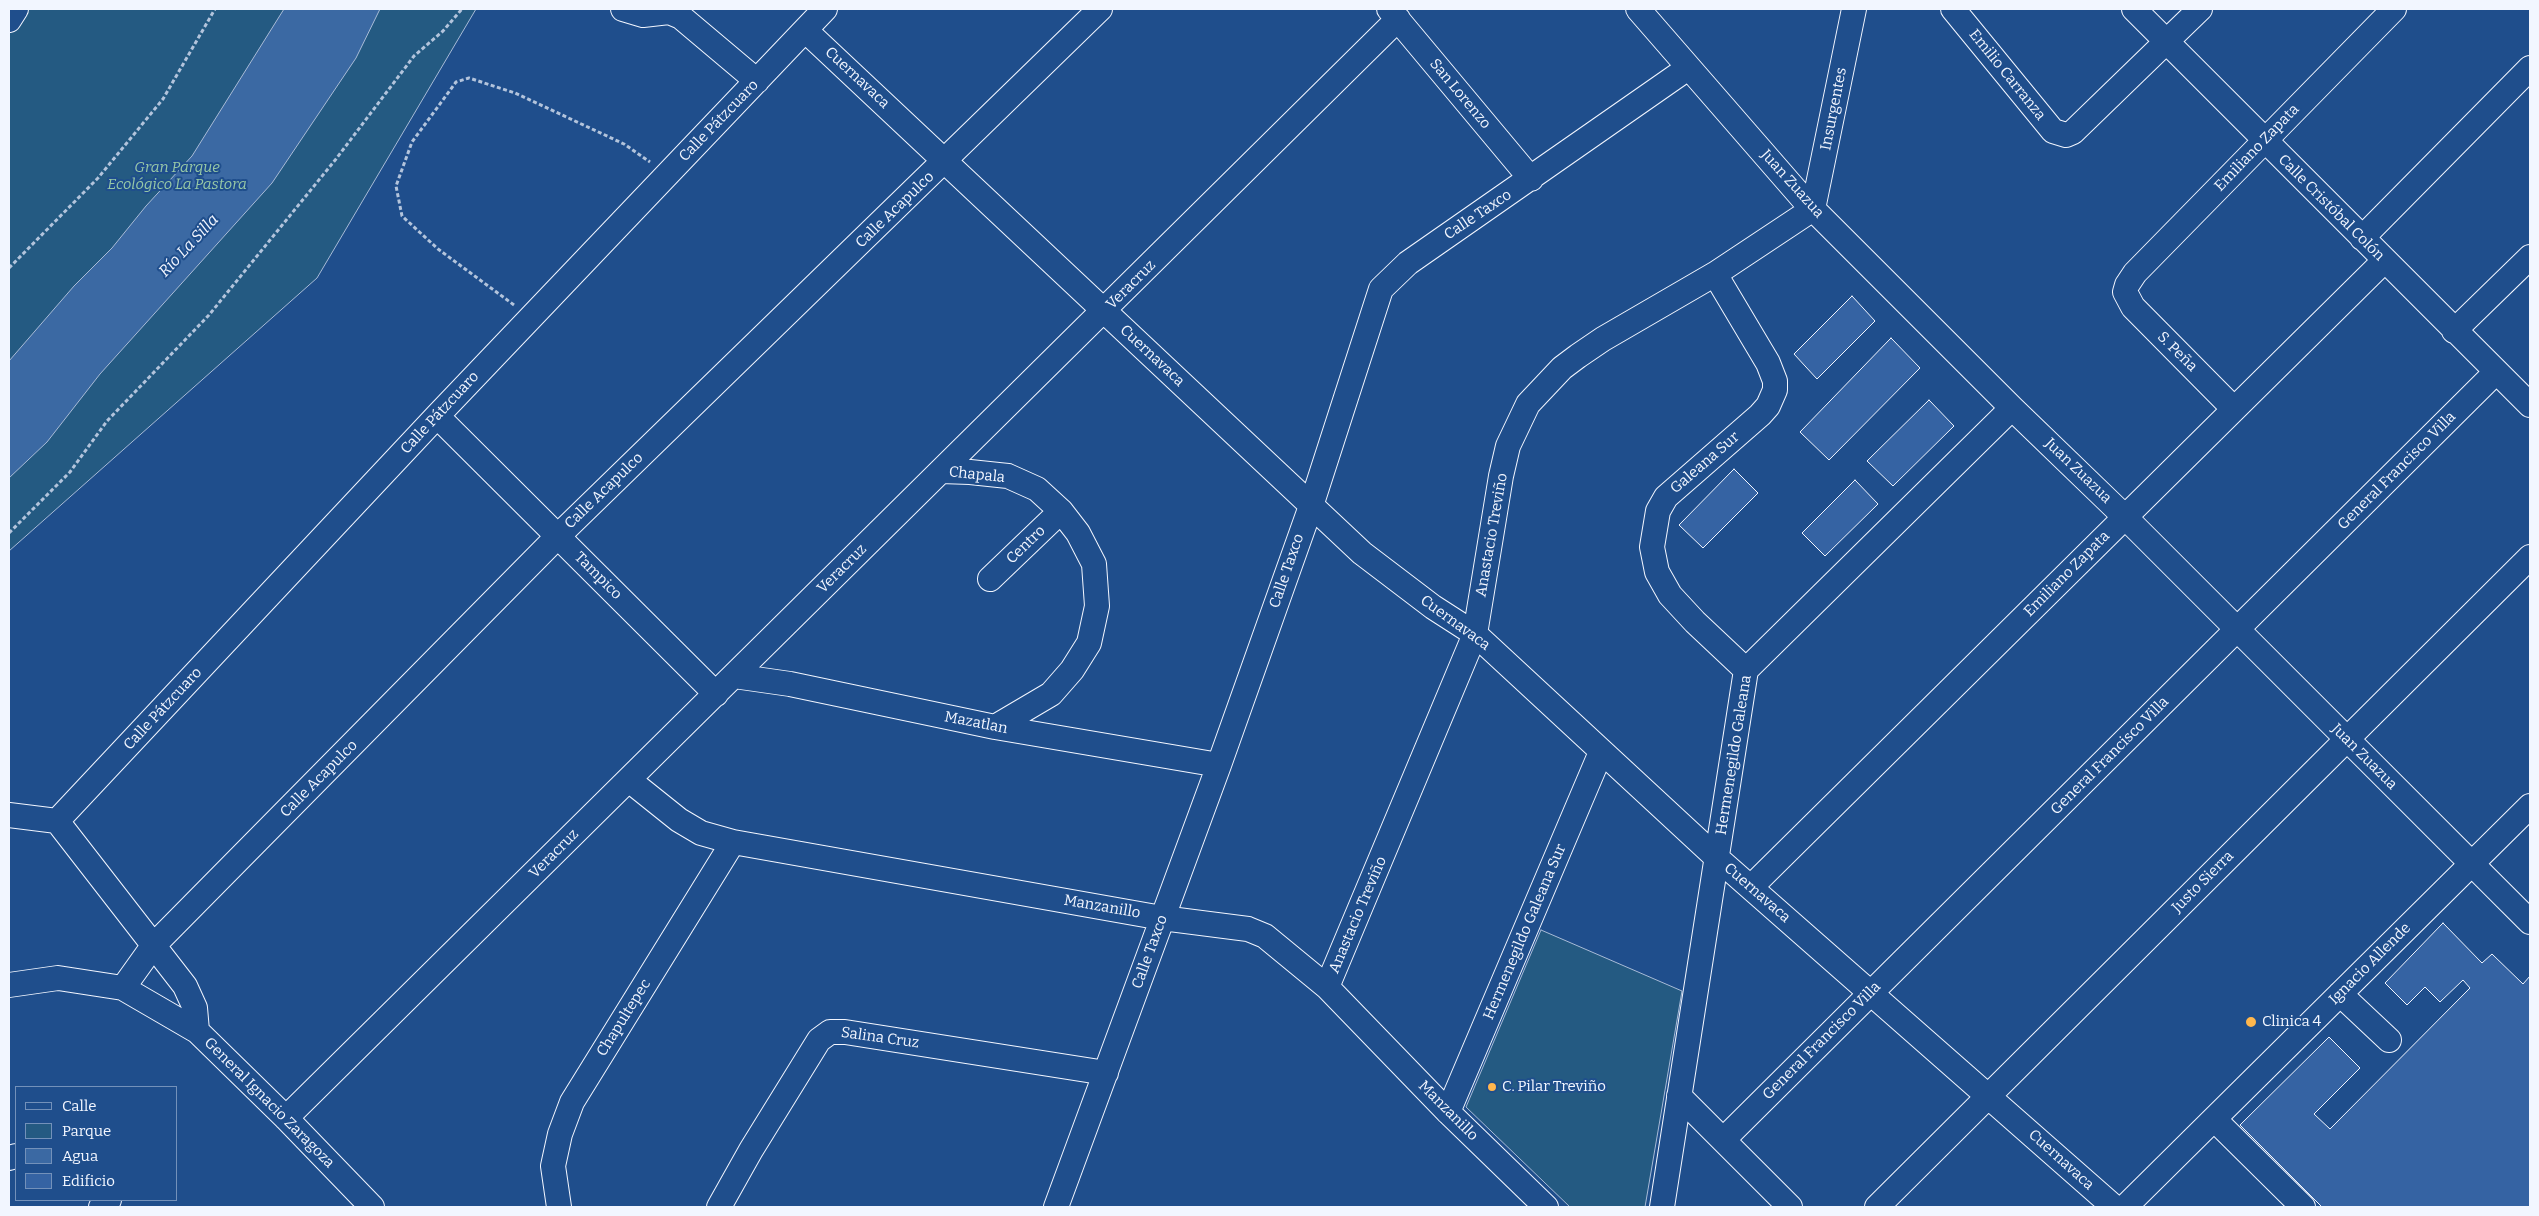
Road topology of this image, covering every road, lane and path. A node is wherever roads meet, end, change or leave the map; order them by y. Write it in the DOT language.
graph roads {
  1 [pos="16,9"];
  2 [pos="214,9"];
  3 [pos="462,9"];
  4 [pos="623,9"];
  5 [pos="825,9"];
  6 [pos="1100,9"];
  7 [pos="1638,9"];
  8 [pos="1854,9"];
  9 [pos="1953,9"];
  10 [pos="2134,9"];
  11 [pos="2200,9"];
  12 [pos="2394,9"];
  13 [pos="1393,14"];
  14 [pos="9,20"];
  15 [pos="806,30"];
  16 [pos="2166,42"];
  17 [pos="1688,68"];
  18 [pos="2530,68"];
  19 [pos="757,81"];
  20 [pos="2264,140"];
  21 [pos="945,161"];
  22 [pos="669,174"];
  23 [pos="1531,179"];
  24 [pos="1814,209"];
  25 [pos="2362,238"];
  26 [pos="2530,257"];
  27 [pos="2384,261"];
  28 [pos="9,268"];
  29 [pos="1715,274"];
  30 [pos="2125,292"];
  31 [pos="1104,311"];
  32 [pos="531,318"];
  33 [pos="2454,331"];
  34 [pos="2496,372"];
  35 [pos="2530,405"];
  36 [pos="2012,408"];
  37 [pos="2234,409"];
  38 [pos="437,416"];
  39 [pos="941,471"];
  40 [pos="1311,506"];
  41 [pos="1061,511"];
  42 [pos="2125,516"];
  43 [pos="9,534"];
  44 [pos="558,536"];
  45 [pos="2530,557"];
  46 [pos="990,579"];
  47 [pos="2238,629"];
  48 [pos="1475,634"];
  49 [pos="1746,670"];
  50 [pos="734,676"];
  51 [pos="716,694"];
  52 [pos="995,727"];
  53 [pos="2346,739"];
  54 [pos="1602,752"];
  55 [pos="1219,765"];
  56 [pos="630,780"];
  57 [pos="2530,806"];
  58 [pos="9,815"];
  59 [pos="57,821"];
  60 [pos="733,842"];
  61 [pos="1717,858"];
  62 [pos="2472,863"];
  63 [pos="1750,887"];
  64 [pos="1162,918"];
  65 [pos="2530,922"];
  66 [pos="153,946"];
  67 [pos="9,985"];
  68 [pos="1327,987"];
  69 [pos="123,988"];
  70 [pos="1871,993"];
  71 [pos="2340,994"];
  72 [pos="198,1031"];
  73 [pos="2389,1040"];
  74 [pos="1106,1074"];
  75 [pos="1680,1096"];
  76 [pos="1989,1096"];
  77 [pos="1448,1112"];
  78 [pos="286,1118"];
  79 [pos="2214,1118"];
  80 [pos="1723,1140"];
  81 [pos="372,1207"];
  82 [pos="559,1207"];
  83 [pos="720,1207"];
  84 [pos="1056,1207"];
  85 [pos="1546,1207"];
  86 [pos="1662,1207"];
  87 [pos="1790,1207"];
  88 [pos="1877,1207"];
  89 [pos="2114,1207"];
  90 [pos="2125,1207"];
  91 [pos="2303,1207"];
  1 -- 14 [label="street"];
  2 -- 28 [label="path"];
  3 -- 43 [label="path"];
  4 -- 19 [label="street"];
  5 -- 15 [label="street, Calle Pátzcuaro"];
  6 -- 21 [label="street, Calle Acapulco"];
  7 -- 17 [label="street, Juan Zuazua"];
  8 -- 24 [label="street, Insurgentes"];
  9 -- 16 [label="street, Emilio Carranza"];
  10 -- 16 [label="street, Calle Cristóbal Colón"];
  11 -- 16 [label="street"];
  12 -- 20 [label="street, Emiliano Zapata"];
  13 -- 23 [label="street, San Lorenzo"];
  13 -- 31 [label="street, Veracruz"];
  15 -- 19 [label="street, Calle Pátzcuaro"];
  15 -- 21 [label="street, Cuernavaca"];
  16 -- 20 [label="street, Calle Cristóbal Colón"];
  17 -- 23 [label="street, Calle Taxco"];
  17 -- 24 [label="street, Juan Zuazua"];
  18 -- 25 [label="street"];
  19 -- 22 [label="street, Calle Pátzcuaro"];
  20 -- 25 [label="street, Calle Cristóbal Colón"];
  20 -- 30 [label="street, Emiliano Zapata"];
  21 -- 31 [label="street, Cuernavaca"];
  21 -- 44 [label="street, Calle Acapulco"];
  22 -- 32 [label="street, Calle Pátzcuaro"];
  22 -- 32 [label="path"];
  23 -- 40 [label="street, Calle Taxco"];
  24 -- 29 [label="street, Anastacio Treviño"];
  24 -- 36 [label="street, Juan Zuazua"];
  25 -- 27 [label="street, Calle Cristóbal Colón"];
  26 -- 33 [label="street"];
  27 -- 33 [label="street, Calle Cristóbal Colón"];
  27 -- 37 [label="street, Emiliano Zapata"];
  29 -- 48 [label="street, Anastacio Treviño"];
  29 -- 49 [label="street, Galeana Sur"];
  30 -- 37 [label="street, S. Peña"];
  31 -- 39 [label="street, Veracruz"];
  31 -- 40 [label="street, Cuernavaca"];
  32 -- 38 [label="street, Calle Pátzcuaro"];
  33 -- 34 [label="street, Calle Cristóbal Colón"];
  34 -- 35 [label="street, Calle Cristóbal Colón"];
  34 -- 47 [label="street, General Francisco Villa"];
  36 -- 42 [label="street, Juan Zuazua"];
  36 -- 49 [label="street, Hermenegildo Galeana"];
  37 -- 42 [label="street, Emiliano Zapata"];
  38 -- 44 [label="street, Tampico"];
  38 -- 59 [label="street, Calle Pátzcuaro"];
  39 -- 41 [label="street, Chapala"];
  39 -- 50 [label="street, Veracruz"];
  40 -- 48 [label="street, Cuernavaca"];
  40 -- 55 [label="street, Calle Taxco"];
  41 -- 46 [label="street, Centro"];
  41 -- 52 [label="street, Chapala"];
  42 -- 47 [label="street, Juan Zuazua"];
  42 -- 63 [label="street, Emiliano Zapata"];
  44 -- 51 [label="street, Tampico"];
  44 -- 66 [label="street, Calle Acapulco"];
  45 -- 53 [label="street, Justo Sierra"];
  47 -- 53 [label="street, Juan Zuazua"];
  47 -- 70 [label="street, General Francisco Villa"];
  48 -- 54 [label="street, Cuernavaca"];
  48 -- 68 [label="street, Anastacio Treviño"];
  49 -- 61 [label="street, Hermenegildo Galeana"];
  50 -- 51 [label="street, Veracruz"];
  50 -- 52 [label="street, Mazatlan"];
  51 -- 56 [label="street, Veracruz"];
  52 -- 55 [label="street, Mazatlan"];
  53 -- 62 [label="street, Juan Zuazua"];
  53 -- 76 [label="street, Justo Sierra"];
  54 -- 61 [label="street, Cuernavaca"];
  54 -- 77 [label="street, Hermenegildo Galeana Sur"];
  55 -- 64 [label="street, Calle Taxco"];
  56 -- 60 [label="street, Manzanillo"];
  56 -- 78 [label="street, Veracruz"];
  57 -- 62 [label="street, Ignacio Allende"];
  58 -- 59 [label="street"];
  59 -- 66 [label="street, General Ignacio Zaragoza"];
  60 -- 64 [label="street, Manzanillo"];
  60 -- 82 [label="street, Chapultepec"];
  61 -- 63 [label="street, Cuernavaca"];
  61 -- 75 [label="street, Hermenegildo Galeana"];
  62 -- 65 [label="street, Juan Zuazua"];
  62 -- 71 [label="street, Ignacio Allende"];
  63 -- 70 [label="street, Cuernavaca"];
  64 -- 68 [label="street, Manzanillo"];
  64 -- 74 [label="street, Calle Taxco"];
  66 -- 69 [label="street, Calle Acapulco"];
  66 -- 72 [label="street, General Ignacio Zaragoza"];
  67 -- 69 [label="street"];
  68 -- 77 [label="street, Manzanillo"];
  69 -- 72 [label="street"];
  70 -- 76 [label="street, Cuernavaca"];
  70 -- 80 [label="street, General Francisco Villa"];
  71 -- 73 [label="street"];
  71 -- 79 [label="street, Ignacio Allende"];
  72 -- 78 [label="street, General Ignacio Zaragoza"];
  74 -- 83 [label="street, Salina Cruz"];
  74 -- 84 [label="street, Calle Taxco"];
  75 -- 80 [label="street"];
  75 -- 86 [label="street, Hermenegildo Galeana"];
  76 -- 88 [label="street, Justo Sierra"];
  76 -- 89 [label="street, Cuernavaca"];
  77 -- 85 [label="street, Manzanillo"];
  78 -- 81 [label="street, General Ignacio Zaragoza"];
  79 -- 90 [label="street, Ignacio Allende"];
  79 -- 91 [label="street"];
  80 -- 87 [label="street"];
}
